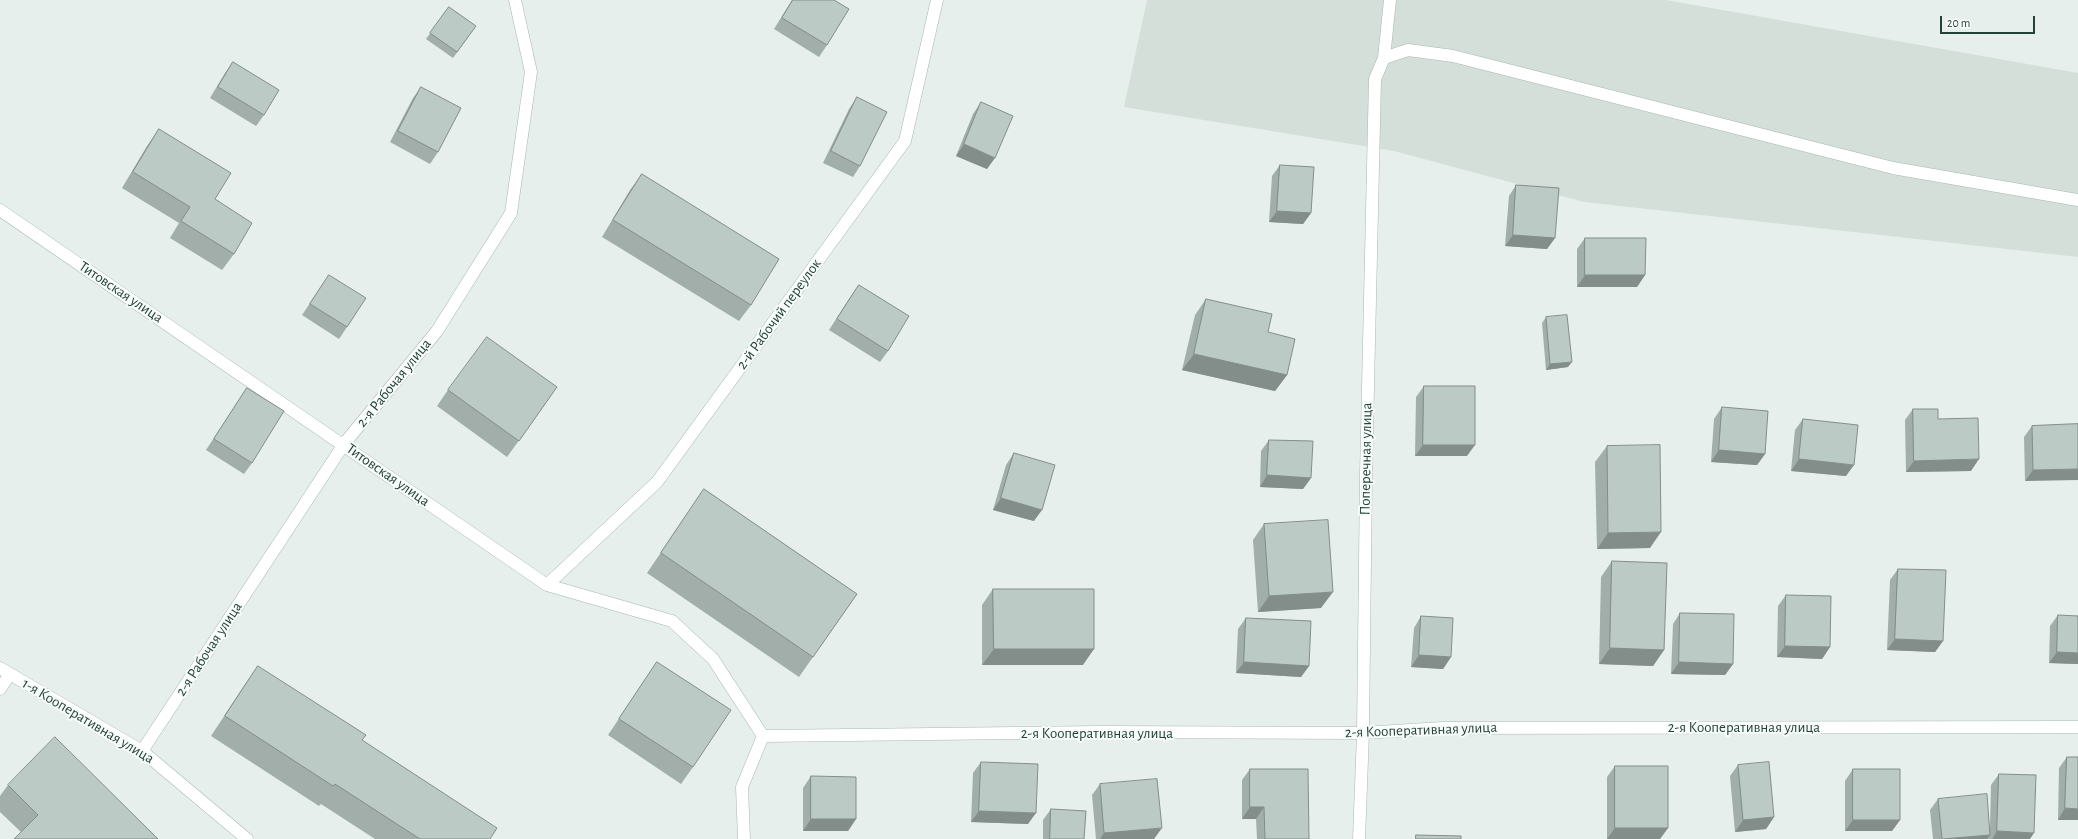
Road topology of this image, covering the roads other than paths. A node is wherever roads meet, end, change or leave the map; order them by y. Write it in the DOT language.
graph roads {
  1 [pos="515,0"];
  2 [pos="937,0"];
  3 [pos="1390,0"];
  4 [pos="1384,58"];
  5 [pos="2078,200"];
  6 [pos="0,210"];
  7 [pos="344,444"];
  8 [pos="548,585"];
  9 [pos="5,671"];
  10 [pos="0,689"];
  11 [pos="2078,727"];
  12 [pos="1363,733"];
  13 [pos="763,736"];
  14 [pos="142,751"];
  15 [pos="247,839"];
  16 [pos="744,839"];
  17 [pos="1359,839"];
  1 -- 7 [label="street, 2-я Рабочая улица"];
  2 -- 8 [label="street, 2-й Рабочий переулок"];
  3 -- 4 [label="street"];
  4 -- 5 [label="street"];
  4 -- 12 [label="street, Поперечная улица"];
  6 -- 7 [label="street, Титовская улица"];
  7 -- 8 [label="street, Титовская улица"];
  7 -- 14 [label="street, 2-я Рабочая улица"];
  8 -- 13 [label="street, Титовская улица"];
  9 -- 10 [label="street"];
  9 -- 14 [label="street, 1-я Кооперативная улица"];
  11 -- 12 [label="street, 2-я Кооперативная улица"];
  12 -- 13 [label="street, 2-я Кооперативная улица"];
  12 -- 17 [label="street, Поперечная улица"];
  13 -- 16 [label="street"];
  14 -- 15 [label="street, 1-я Кооперативная улица"];
}
